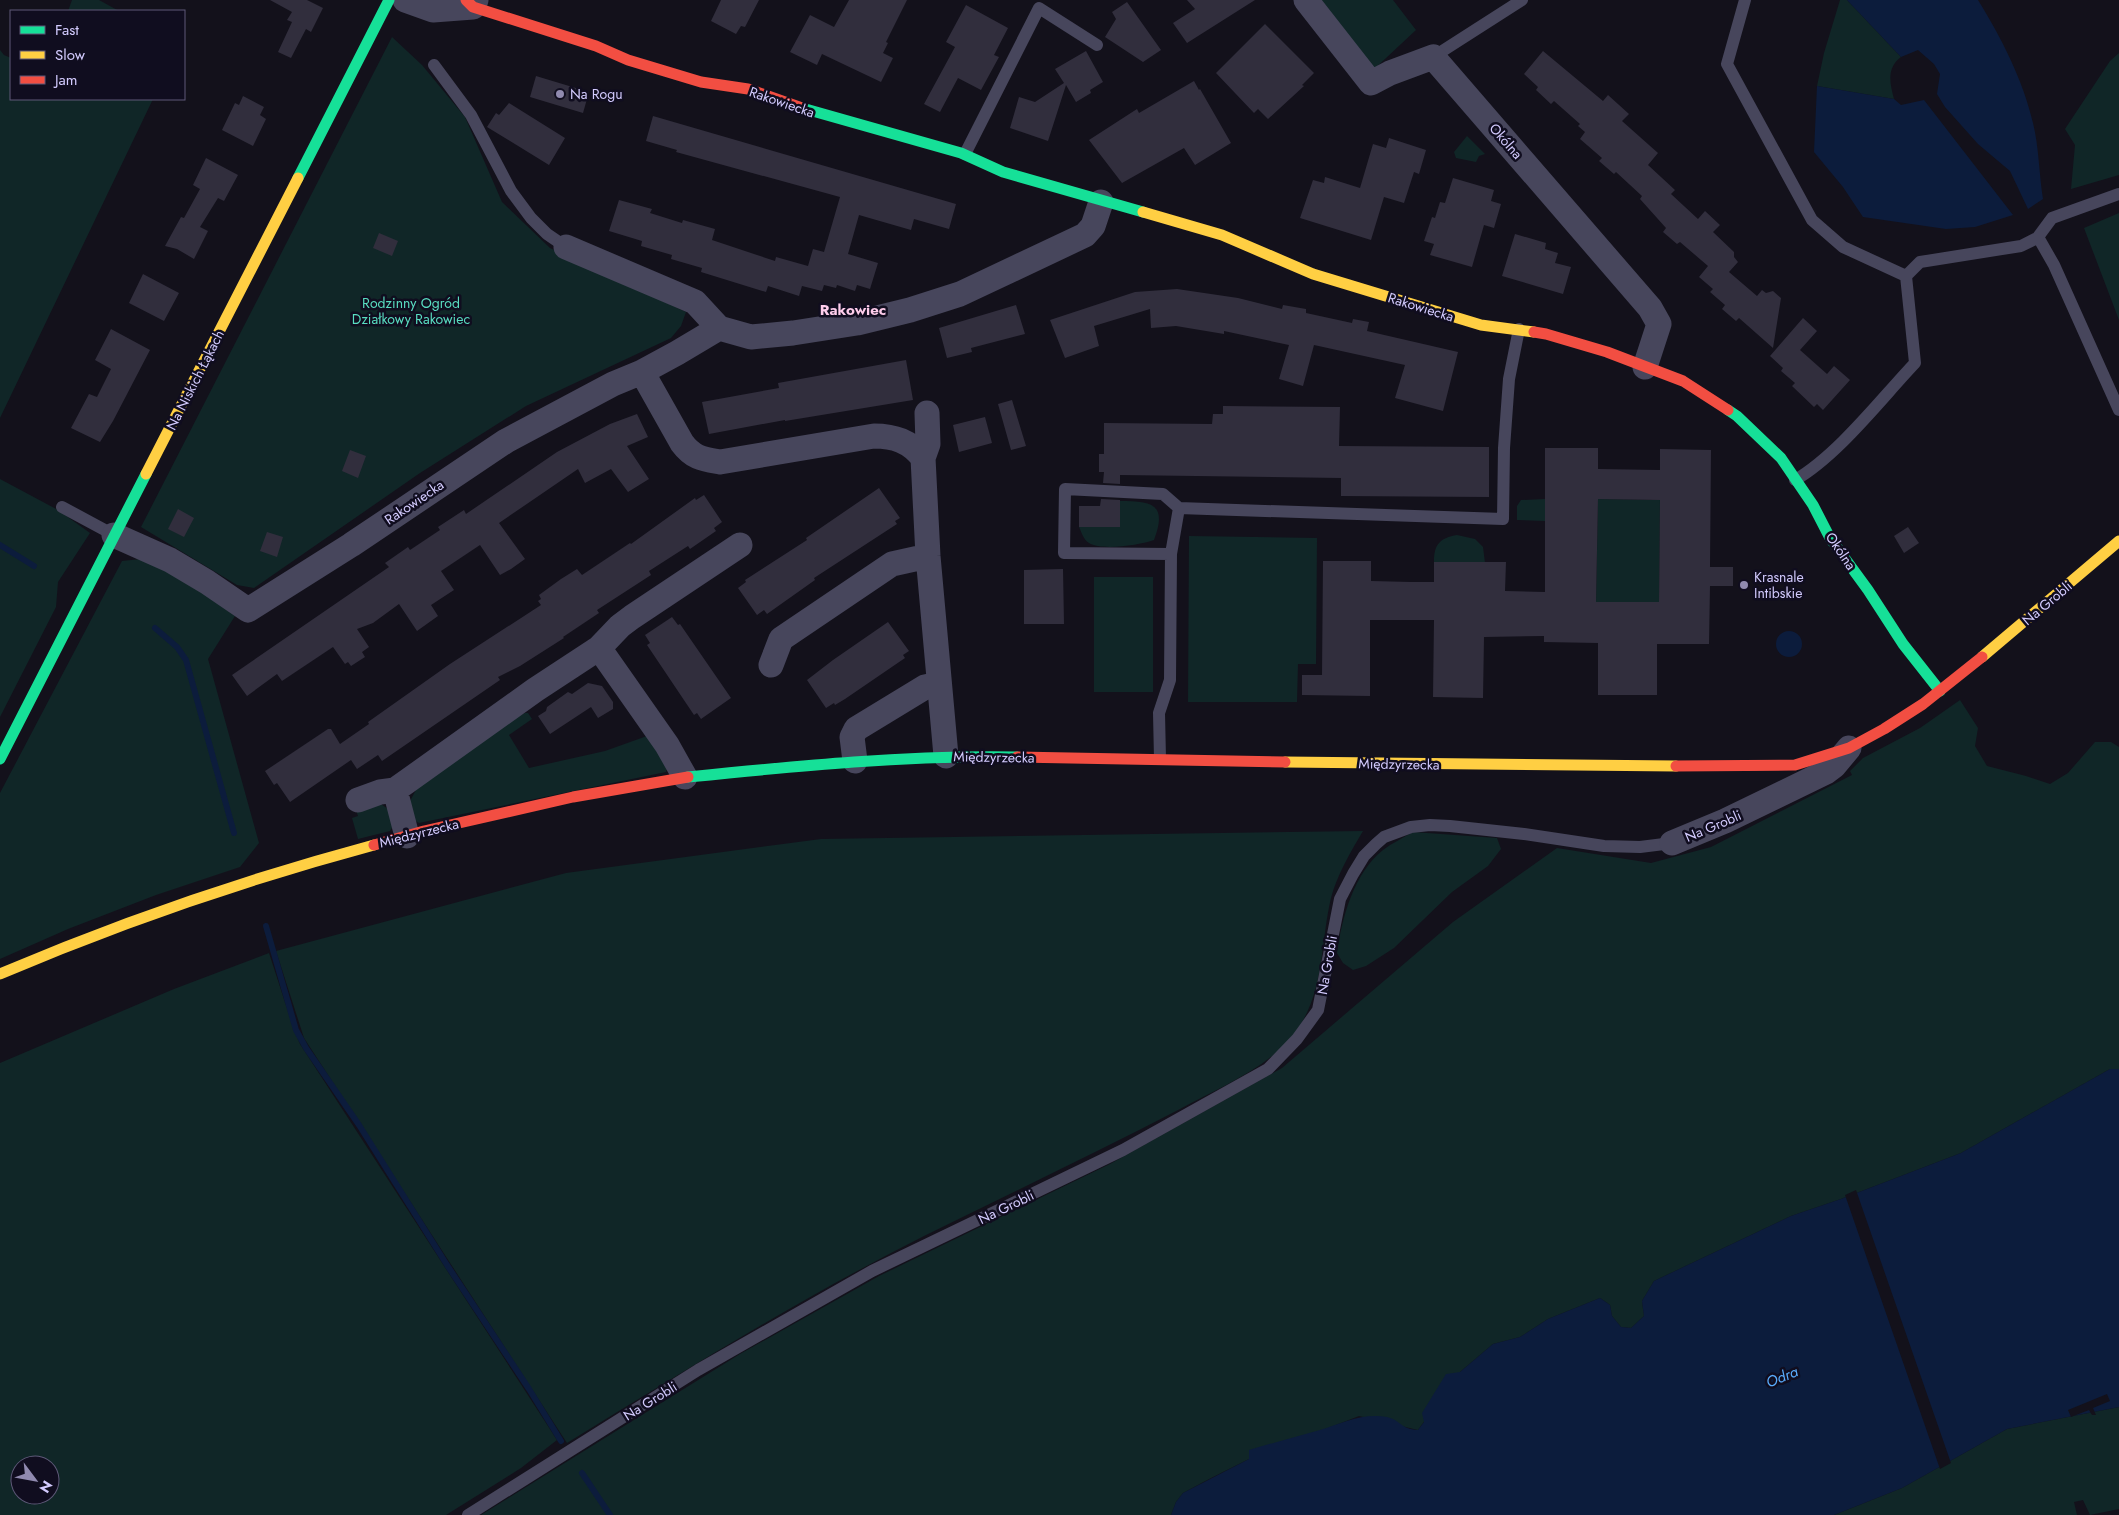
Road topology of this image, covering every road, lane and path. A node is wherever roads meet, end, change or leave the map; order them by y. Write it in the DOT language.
graph roads {
  1 [pos="389,0"];
  2 [pos="405,0"];
  3 [pos="1306,0"];
  4 [pos="1522,0"];
  5 [pos="1745,0"];
  6 [pos="471,2"];
  7 [pos="1097,45"];
  8 [pos="1433,57"];
  9 [pos="434,65"];
  10 [pos="965,154"];
  11 [pos="2119,194"];
  12 [pos="1101,202"];
  13 [pos="2039,237"];
  14 [pos="566,247"];
  15 [pos="1906,276"];
  16 [pos="719,328"];
  17 [pos="1519,329"];
  18 [pos="1645,367"];
  19 [pos="642,372"];
  20 [pos="2119,410"];
  21 [pos="927,414"];
  22 [pos="1737,416"];
  23 [pos="923,458"];
  24 [pos="1795,480"];
  25 [pos="62,507"];
  26 [pos="1180,508"];
  27 [pos="114,536"];
  28 [pos="2119,541"];
  29 [pos="740,545"];
  30 [pos="1171,554"];
  31 [pos="928,556"];
  32 [pos="599,648"];
  33 [pos="771,665"];
  34 [pos="939,684"];
  35 [pos="1940,690"];
  36 [pos="1849,748"];
  37 [pos="946,756"];
  38 [pos="0,759"];
  39 [pos="1160,759"];
  40 [pos="855,761"];
  41 [pos="685,777"];
  42 [pos="395,790"];
  43 [pos="358,800"];
  44 [pos="407,836"];
  45 [pos="1672,843"];
  46 [pos="0,974"];
  47 [pos="468,1515"];
  1 -- 27 [label="street, Na Niskich Łąkach"];
  2 -- 6 [label="street"];
  3 -- 8 [label="street"];
  4 -- 8 [label="lane"];
  5 -- 15 [label="lane"];
  6 -- 10 [label="street, Rakowiecka"];
  7 -- 10 [label="lane"];
  8 -- 18 [label="street, Okólna"];
  9 -- 14 [label="lane"];
  10 -- 12 [label="street, Rakowiecka"];
  11 -- 13 [label="lane"];
  12 -- 16 [label="street"];
  12 -- 17 [label="street, Rakowiecka"];
  13 -- 15 [label="lane"];
  13 -- 20 [label="lane"];
  14 -- 16 [label="street"];
  15 -- 24 [label="lane"];
  16 -- 19 [label="street, Rakowiecka"];
  17 -- 18 [label="street, Rakowiecka"];
  17 -- 26 [label="lane"];
  18 -- 22 [label="street, Rakowiecka"];
  19 -- 23 [label="street"];
  19 -- 27 [label="street, Rakowiecka"];
  21 -- 23 [label="street, Międzyrzecka"];
  22 -- 24 [label="street, Okólna"];
  23 -- 31 [label="street, Międzyrzecka"];
  24 -- 35 [label="street, Okólna"];
  25 -- 27 [label="lane"];
  26 -- 30 [label="lane"];
  26 -- 30 [label="lane"];
  27 -- 38 [label="street, Na Niskich Łąkach"];
  28 -- 35 [label="street, Na Grobli"];
  29 -- 32 [label="street"];
  30 -- 39 [label="lane"];
  31 -- 33 [label="street"];
  31 -- 34 [label="street, Międzyrzecka"];
  32 -- 41 [label="street"];
  32 -- 42 [label="street"];
  34 -- 37 [label="street, Międzyrzecka"];
  34 -- 40 [label="street"];
  35 -- 36 [label="street, Na Grobli"];
  36 -- 39 [label="street, Międzyrzecka"];
  36 -- 45 [label="street, Na Grobli"];
  37 -- 39 [label="street, Międzyrzecka"];
  37 -- 40 [label="street, Międzyrzecka"];
  40 -- 41 [label="street, Międzyrzecka"];
  41 -- 44 [label="street, Międzyrzecka"];
  42 -- 43 [label="street"];
  42 -- 44 [label="street"];
  44 -- 46 [label="street, Międzyrzecka"];
  45 -- 47 [label="lane, Na Grobli"];
}
